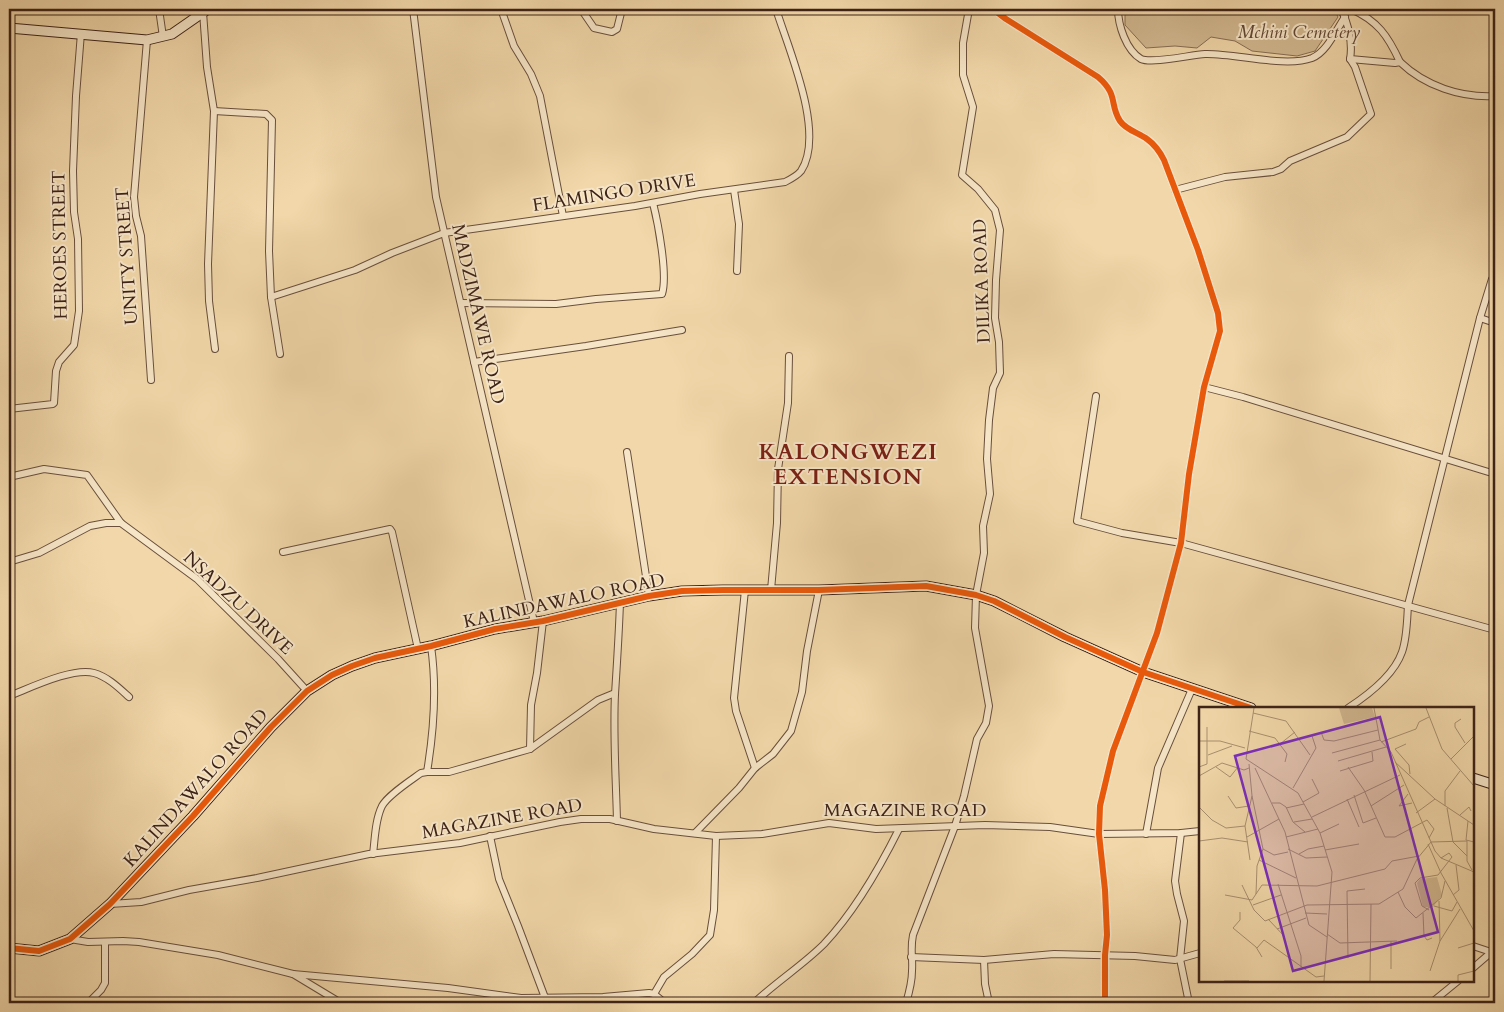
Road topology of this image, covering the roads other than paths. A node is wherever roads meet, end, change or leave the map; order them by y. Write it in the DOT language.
graph roads {
  1 [pos="159,9"];
  2 [pos="413,9"];
  3 [pos="500,9"];
  4 [pos="581,9"];
  5 [pos="622,9"];
  6 [pos="776,9"];
  7 [pos="969,9"];
  8 [pos="992,9"];
  9 [pos="1118,9"];
  10 [pos="1341,9"];
  11 [pos="1351,9"];
  12 [pos="205,10"];
  13 [pos="1345,17"];
  14 [pos="9,28"];
  15 [pos="81,33"];
  16 [pos="163,36"];
  17 [pos="147,40"];
  18 [pos="1350,59"];
  19 [pos="1400,62"];
  20 [pos="1495,96"];
  21 [pos="214,111"];
  22 [pos="734,190"];
  23 [pos="1175,190"];
  24 [pos="652,203"];
  25 [pos="563,216"];
  26 [pos="444,232"];
  27 [pos="737,272"];
  28 [pos="1492,279"];
  29 [pos="271,297"];
  30 [pos="460,303"];
  31 [pos="1480,318"];
  32 [pos="1495,323"];
  33 [pos="682,330"];
  34 [pos="215,349"];
  35 [pos="280,354"];
  36 [pos="789,356"];
  37 [pos="474,362"];
  38 [pos="151,380"];
  39 [pos="1204,387"];
  40 [pos="1096,396"];
  41 [pos="9,409"];
  42 [pos="627,452"];
  43 [pos="1445,458"];
  44 [pos="1495,474"];
  45 [pos="9,477"];
  46 [pos="121,523"];
  47 [pos="1181,543"];
  48 [pos="283,552"];
  49 [pos="9,562"];
  50 [pos="745,590"];
  51 [pos="771,590"];
  52 [pos="819,590"];
  53 [pos="976,595"];
  54 [pos="650,596"];
  55 [pos="620,602"];
  56 [pos="1408,605"];
  57 [pos="538,622"];
  58 [pos="1495,630"];
  59 [pos="431,646"];
  60 [pos="418,649"];
  61 [pos="1143,672"];
  62 [pos="1192,689"];
  63 [pos="307,691"];
  64 [pos="615,693"];
  65 [pos="9,696"];
  66 [pos="129,697"];
  67 [pos="1248,707"];
  68 [pos="1350,707"];
  69 [pos="530,749"];
  70 [pos="755,768"];
  71 [pos="427,772"];
  72 [pos="1474,778"];
  73 [pos="1495,785"];
  74 [pos="616,821"];
  75 [pos="955,826"];
  76 [pos="899,829"];
  77 [pos="1199,831"];
  78 [pos="695,833"];
  79 [pos="1181,833"];
  80 [pos="1099,834"];
  81 [pos="1146,834"];
  82 [pos="490,836"];
  83 [pos="716,836"];
  84 [pos="373,854"];
  85 [pos="110,904"];
  86 [pos="70,939"];
  87 [pos="105,942"];
  88 [pos="1474,946"];
  89 [pos="9,948"];
  90 [pos="1493,950"];
  91 [pos="1199,953"];
  92 [pos="1105,955"];
  93 [pos="911,957"];
  94 [pos="1180,959"];
  95 [pos="984,960"];
  96 [pos="1474,967"];
  97 [pos="293,974"];
  98 [pos="1457,982"];
  99 [pos="654,994"];
  100 [pos="496,996"];
  101 [pos="546,1001"];
  102 [pos="88,1003"];
  103 [pos="341,1003"];
  104 [pos="494,1003"];
  105 [pos="665,1003"];
  106 [pos="754,1003"];
  107 [pos="906,1003"];
  108 [pos="989,1003"];
  109 [pos="1105,1003"];
  110 [pos="1189,1003"];
  111 [pos="1431,1003"];
  1 -- 16 [label="street"];
  2 -- 26 [label="street, MADZIMAWE ROAD"];
  3 -- 25 [label="street"];
  4 -- 5 [label="street"];
  6 -- 22 [label="street, FLAMINGO DRIVE"];
  7 -- 53 [label="street, DILIKA ROAD"];
  8 -- 23 [label="street"];
  9 -- 13 [label="street"];
  10 -- 13 [label="street"];
  11 -- 19 [label="street"];
  12 -- 16 [label="street"];
  12 -- 21 [label="street"];
  13 -- 18 [label="street"];
  14 -- 15 [label="street"];
  15 -- 17 [label="street"];
  15 -- 41 [label="street, HEROES STREET"];
  16 -- 17 [label="street"];
  17 -- 38 [label="street, UNITY STREET"];
  18 -- 19 [label="street"];
  18 -- 23 [label="street"];
  19 -- 20 [label="street"];
  21 -- 29 [label="street"];
  21 -- 34 [label="street"];
  22 -- 24 [label="street, FLAMINGO DRIVE"];
  22 -- 27 [label="street"];
  23 -- 39 [label="street"];
  24 -- 25 [label="street, FLAMINGO DRIVE"];
  24 -- 30 [label="street"];
  25 -- 26 [label="street, FLAMINGO DRIVE"];
  26 -- 29 [label="street, FLAMINGO DRIVE"];
  26 -- 30 [label="street, MADZIMAWE ROAD"];
  28 -- 31 [label="street"];
  29 -- 35 [label="street"];
  30 -- 37 [label="street, MADZIMAWE ROAD"];
  31 -- 32 [label="street"];
  31 -- 43 [label="street"];
  33 -- 37 [label="street"];
  36 -- 51 [label="street"];
  37 -- 57 [label="street, MADZIMAWE ROAD"];
  39 -- 43 [label="street"];
  39 -- 47 [label="street"];
  40 -- 47 [label="street"];
  42 -- 54 [label="street"];
  43 -- 44 [label="street"];
  43 -- 56 [label="street"];
  45 -- 46 [label="street, NSADZU DRIVE"];
  46 -- 49 [label="street"];
  46 -- 63 [label="street, NSADZU DRIVE"];
  47 -- 56 [label="street"];
  47 -- 61 [label="street"];
  48 -- 60 [label="street"];
  50 -- 51 [label="street, KALINDAWALO ROAD"];
  50 -- 54 [label="street, KALINDAWALO ROAD"];
  50 -- 70 [label="street"];
  51 -- 52 [label="street, KALINDAWALO ROAD"];
  52 -- 53 [label="street, KALINDAWALO ROAD"];
  52 -- 70 [label="street"];
  53 -- 61 [label="street, KALINDAWALO ROAD"];
  53 -- 75 [label="street"];
  54 -- 55 [label="street, KALINDAWALO ROAD"];
  55 -- 57 [label="street, KALINDAWALO ROAD"];
  55 -- 64 [label="street"];
  56 -- 58 [label="street"];
  56 -- 68 [label="street"];
  57 -- 59 [label="street, KALINDAWALO ROAD"];
  57 -- 69 [label="street, MADZIMAWE ROAD"];
  59 -- 60 [label="street, KALINDAWALO ROAD"];
  59 -- 71 [label="street"];
  60 -- 63 [label="street, KALINDAWALO ROAD"];
  61 -- 62 [label="street, KALINDAWALO ROAD"];
  61 -- 80 [label="street"];
  62 -- 67 [label="street, KALINDAWALO ROAD"];
  62 -- 81 [label="street"];
  63 -- 85 [label="street, KALINDAWALO ROAD"];
  64 -- 69 [label="street"];
  64 -- 74 [label="street"];
  65 -- 66 [label="street"];
  69 -- 71 [label="street"];
  70 -- 78 [label="street"];
  71 -- 84 [label="street"];
  72 -- 73 [label="street"];
  74 -- 78 [label="street, MAGAZINE ROAD"];
  74 -- 82 [label="street, MAGAZINE ROAD"];
  75 -- 76 [label="street, MAGAZINE ROAD"];
  75 -- 80 [label="street, MAGAZINE ROAD"];
  75 -- 93 [label="street"];
  76 -- 83 [label="street, MAGAZINE ROAD"];
  76 -- 106 [label="street"];
  77 -- 79 [label="street, MAGAZINE ROAD"];
  78 -- 83 [label="street, MAGAZINE ROAD"];
  79 -- 81 [label="street, MAGAZINE ROAD"];
  79 -- 94 [label="street"];
  80 -- 81 [label="street, MAGAZINE ROAD"];
  80 -- 92 [label="street"];
  82 -- 84 [label="street, MAGAZINE ROAD"];
  82 -- 101 [label="street"];
  83 -- 99 [label="street"];
  84 -- 85 [label="street, MAGAZINE ROAD"];
  85 -- 86 [label="street, KALINDAWALO ROAD"];
  86 -- 87 [label="street"];
  86 -- 89 [label="street, KALINDAWALO ROAD"];
  87 -- 97 [label="street"];
  87 -- 102 [label="street"];
  88 -- 90 [label="street"];
  90 -- 96 [label="street"];
  91 -- 94 [label="street"];
  92 -- 94 [label="street"];
  92 -- 95 [label="street"];
  92 -- 109 [label="street"];
  93 -- 95 [label="street"];
  93 -- 107 [label="street"];
  94 -- 110 [label="street"];
  95 -- 108 [label="street"];
  97 -- 100 [label="street"];
  97 -- 103 [label="street"];
  98 -- 111 [label="street"];
  99 -- 101 [label="street"];
  99 -- 105 [label="street"];
  100 -- 101 [label="street"];
  100 -- 104 [label="street"];
}
